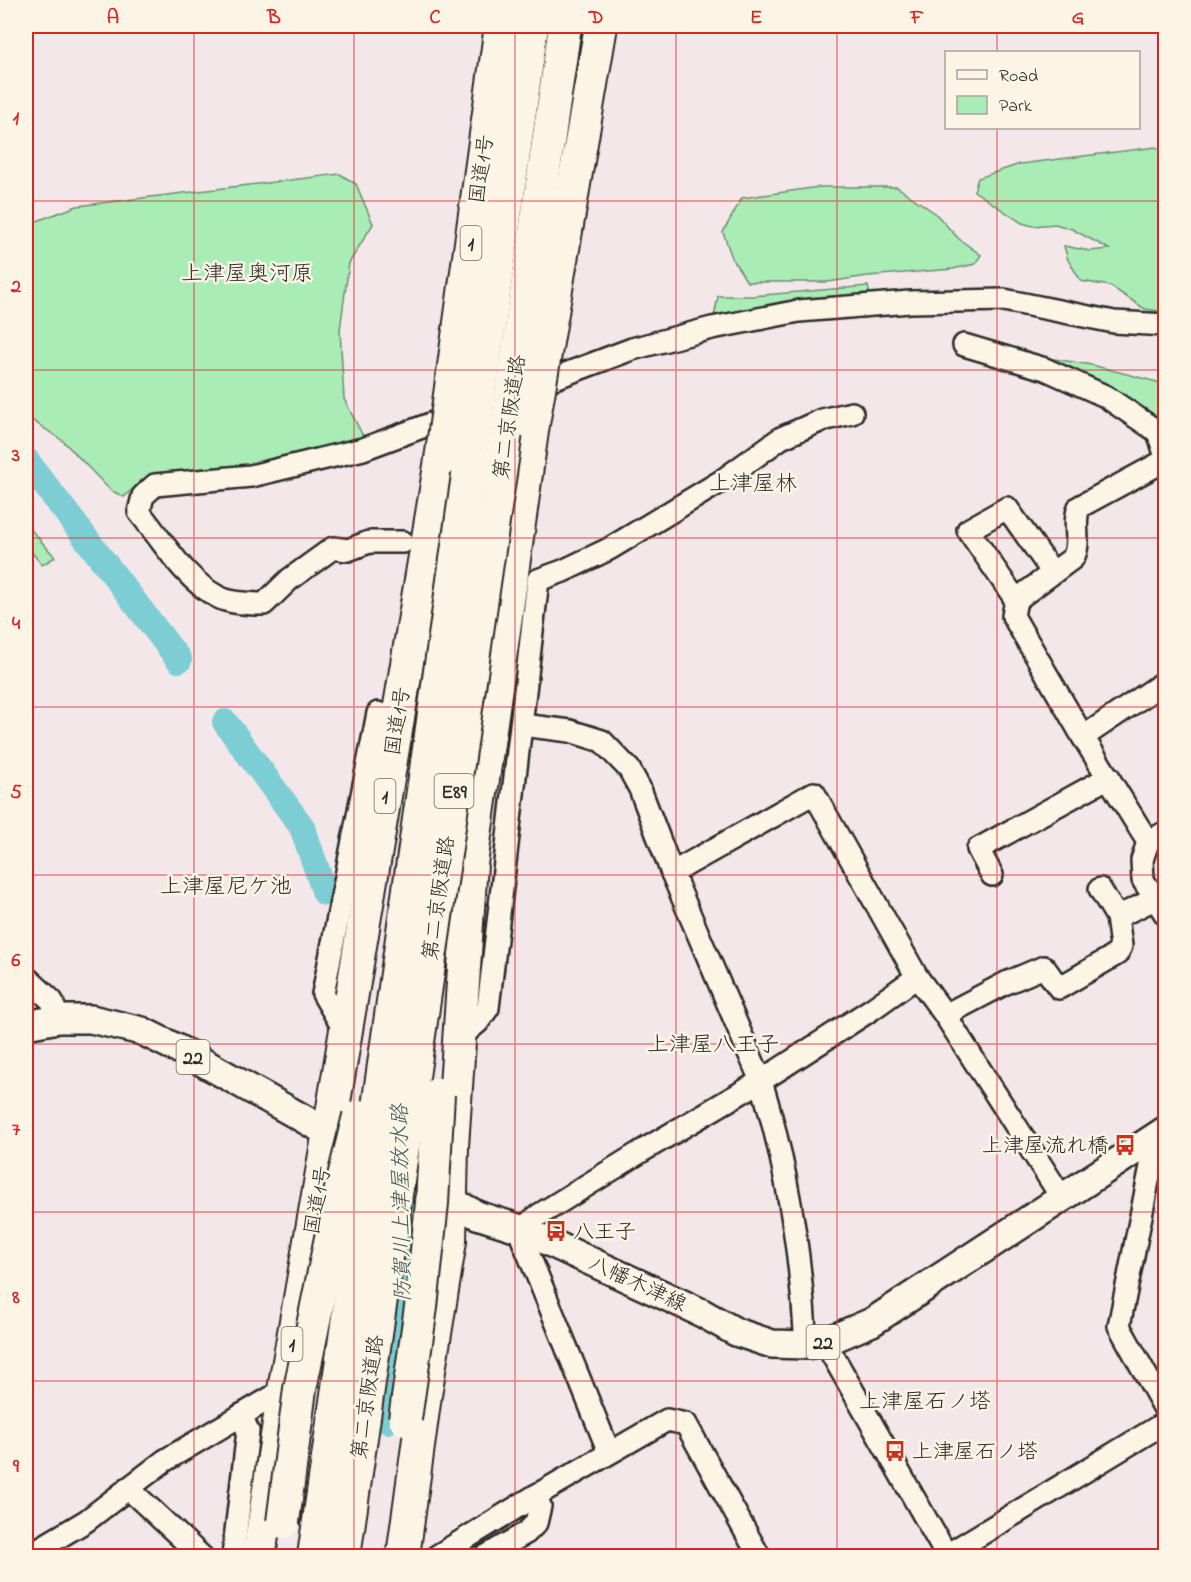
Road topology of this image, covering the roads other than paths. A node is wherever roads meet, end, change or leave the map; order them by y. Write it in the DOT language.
graph roads {
  1 [pos="501,26"];
  2 [pos="532,26"];
  3 [pos="565,26"];
  4 [pos="601,26"];
  5 [pos="1166,325"];
  6 [pos="964,345"];
  7 [pos="852,413"];
  8 [pos="1166,459"];
  9 [pos="403,542"];
  10 [pos="1053,573"];
  11 [pos="1016,600"];
  12 [pos="1166,681"];
  13 [pos="378,713"];
  14 [pos="522,724"];
  15 [pos="432,735"];
  16 [pos="1083,737"];
  17 [pos="458,768"];
  18 [pos="1109,777"];
  19 [pos="1157,837"];
  20 [pos="672,873"];
  21 [pos="992,875"];
  22 [pos="1100,889"];
  23 [pos="1160,907"];
  24 [pos="1117,917"];
  25 [pos="917,976"];
  26 [pos="26,977"];
  27 [pos="945,1015"];
  28 [pos="58,1019"];
  29 [pos="26,1025"];
  30 [pos="346,1033"];
  31 [pos="459,1038"];
  32 [pos="762,1081"];
  33 [pos="1161,1133"];
  34 [pos="338,1137"];
  35 [pos="444,1197"];
  36 [pos="1062,1198"];
  37 [pos="521,1229"];
  38 [pos="815,1343"];
  39 [pos="284,1390"];
  40 [pos="1164,1403"];
  41 [pos="242,1415"];
  42 [pos="1166,1422"];
  43 [pos="609,1452"];
  44 [pos="128,1488"];
  45 [pos="535,1496"];
  46 [pos="946,1556"];
  47 [pos="27,1557"];
  48 [pos="201,1557"];
  49 [pos="232,1557"];
  50 [pos="259,1557"];
  51 [pos="278,1557"];
  52 [pos="314,1557"];
  53 [pos="344,1557"];
  54 [pos="384,1557"];
  55 [pos="403,1557"];
  56 [pos="436,1557"];
  57 [pos="486,1557"];
  58 [pos="759,1557"];
  1 -- 30 [label="highway, 国道1号 / 1, bridge"];
  2 -- 15 [label="highway, 第二京阪道路 / E89, bridge"];
  3 -- 17 [label="highway, 第二京阪道路 / E89, bridge"];
  4 -- 31 [label="highway, bridge"];
  5 -- 9 [label="street"];
  6 -- 8 [label="street"];
  7 -- 14 [label="street"];
  8 -- 10 [label="street"];
  10 -- 11 [label="street"];
  10 -- 11 [label="street"];
  11 -- 16 [label="street"];
  12 -- 16 [label="street"];
  13 -- 30 [label="street"];
  14 -- 20 [label="street"];
  14 -- 31 [label="street"];
  15 -- 51 [label="highway, bridge"];
  15 -- 52 [label="highway, 第二京阪道路 / E89, bridge"];
  16 -- 18 [label="street"];
  17 -- 53 [label="highway, 第二京阪道路 / E89, bridge"];
  17 -- 54 [label="highway, bridge"];
  18 -- 19 [label="street"];
  18 -- 21 [label="street"];
  19 -- 23 [label="street"];
  20 -- 25 [label="street"];
  20 -- 32 [label="street"];
  22 -- 24 [label="street"];
  23 -- 24 [label="street"];
  24 -- 27 [label="street"];
  25 -- 27 [label="street"];
  25 -- 32 [label="street"];
  26 -- 28 [label="street"];
  27 -- 36 [label="street"];
  28 -- 29 [label="main road, 八幡木津線 / 22"];
  28 -- 34 [label="main road, 八幡木津線 / 22"];
  30 -- 34 [label="highway, 国道1号 / 1"];
  31 -- 35 [label="highway"];
  32 -- 37 [label="street"];
  32 -- 38 [label="street"];
  33 -- 36 [label="main road, 八幡木津線 / 22"];
  33 -- 40 [label="street"];
  34 -- 35 [label="main road, 八幡木津線 / 22, bridge"];
  34 -- 39 [label="highway, 国道1号 / 1"];
  35 -- 37 [label="main road, 八幡木津線 / 22"];
  35 -- 55 [label="highway"];
  36 -- 38 [label="main road, 八幡木津線 / 22"];
  37 -- 38 [label="main road, 八幡木津線 / 22"];
  37 -- 43 [label="street"];
  38 -- 46 [label="street"];
  39 -- 41 [label="street"];
  39 -- 50 [label="highway, 国道1号 / 1"];
  41 -- 44 [label="street"];
  41 -- 49 [label="street"];
  42 -- 46 [label="street"];
  43 -- 45 [label="street"];
  43 -- 58 [label="street"];
  44 -- 47 [label="street"];
  44 -- 48 [label="street"];
  45 -- 56 [label="street"];
  45 -- 57 [label="street"];
}
